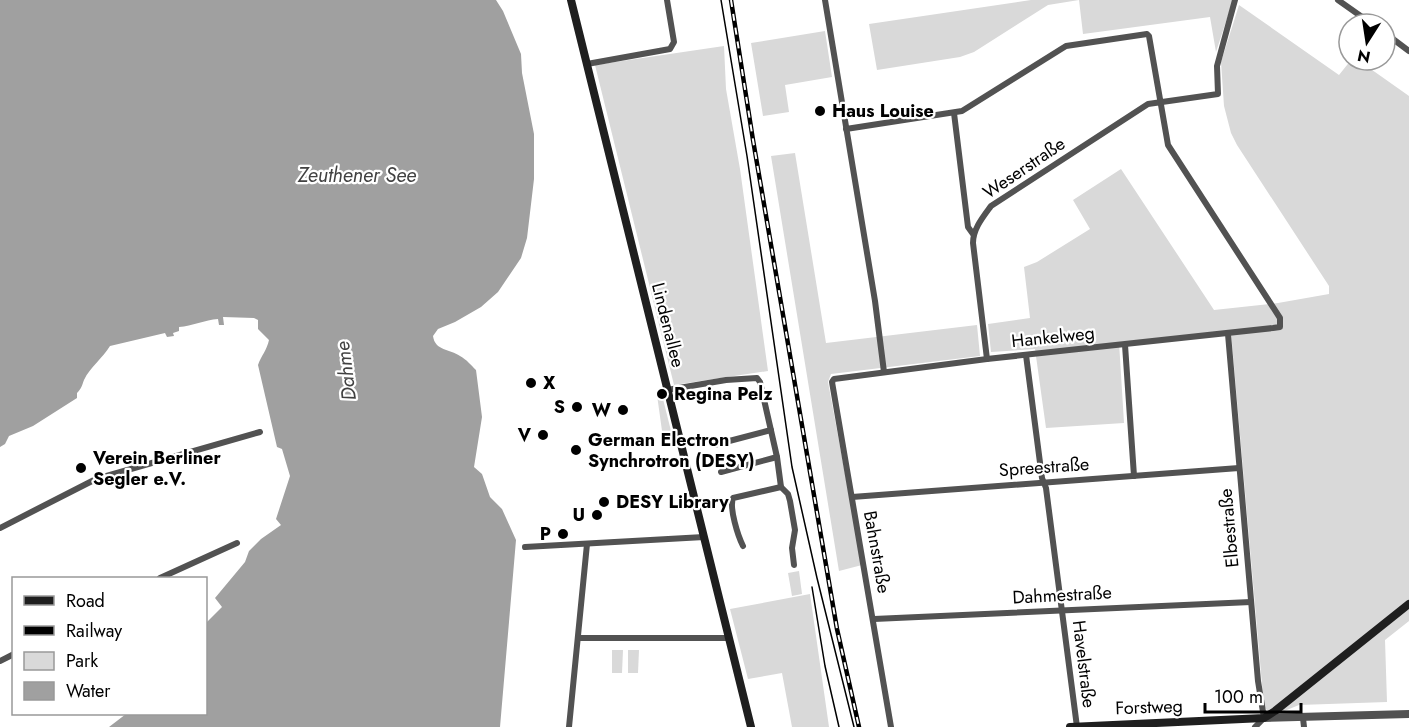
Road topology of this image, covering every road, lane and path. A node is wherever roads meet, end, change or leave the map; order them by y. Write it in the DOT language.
graph roads {
  1 [pos="571,0"];
  2 [pos="667,0"];
  3 [pos="825,0"];
  4 [pos="1235,0"];
  5 [pos="1338,0"];
  6 [pos="1355,12"];
  7 [pos="587,64"];
  8 [pos="1160,102"];
  9 [pos="954,113"];
  10 [pos="846,129"];
  11 [pos="973,234"];
  12 [pos="1227,334"];
  13 [pos="1125,345"];
  14 [pos="1026,355"];
  15 [pos="987,359"];
  16 [pos="884,372"];
  17 [pos="832,382"];
  18 [pos="667,390"];
  19 [pos="771,430"];
  20 [pos="260,432"];
  21 [pos="714,445"];
  22 [pos="777,457"];
  23 [pos="1239,468"];
  24 [pos="721,472"];
  25 [pos="1134,476"];
  26 [pos="1044,482"];
  27 [pos="782,487"];
  28 [pos="852,496"];
  29 [pos="0,528"];
  30 [pos="704,537"];
  31 [pos="237,543"];
  32 [pos="587,544"];
  33 [pos="743,546"];
  34 [pos="525,548"];
  35 [pos="794,565"];
  36 [pos="164,577"];
  37 [pos="1251,602"];
  38 [pos="1409,604"];
  39 [pos="1062,610"];
  40 [pos="874,619"];
  41 [pos="578,638"];
  42 [pos="729,638"];
  43 [pos="1409,714"];
  44 [pos="1264,718"];
  45 [pos="1303,718"];
  46 [pos="569,727"];
  47 [pos="751,727"];
  48 [pos="891,727"];
  49 [pos="1070,727"];
  50 [pos="1077,727"];
  51 [pos="1255,727"];
  52 [pos="1304,727"];
  1 -- 7 [label="main road, Lindenallee"];
  2 -- 7 [label="street"];
  3 -- 10 [label="street"];
  4 -- 8 [label="street, Weserstraße"];
  5 -- 6 [label="street"];
  7 -- 18 [label="main road, Lindenallee"];
  8 -- 9 [label="street"];
  8 -- 11 [label="street, Weserstraße"];
  8 -- 12 [label="street, Hankelweg"];
  9 -- 10 [label="street"];
  9 -- 11 [label="street"];
  10 -- 16 [label="street"];
  11 -- 15 [label="street"];
  12 -- 13 [label="street, Hankelweg"];
  12 -- 23 [label="street, Elbestraße"];
  13 -- 14 [label="street, Hankelweg"];
  13 -- 25 [label="street"];
  14 -- 15 [label="street, Hankelweg"];
  14 -- 26 [label="street, Havelstraße"];
  15 -- 16 [label="street, Hankelweg"];
  16 -- 17 [label="street, Hankelweg"];
  17 -- 28 [label="street, Bahnstraße"];
  18 -- 19 [label="street"];
  18 -- 30 [label="main road, Lindenallee"];
  19 -- 21 [label="street"];
  19 -- 22 [label="street"];
  20 -- 29 [label="street"];
  22 -- 24 [label="street"];
  22 -- 27 [label="street"];
  23 -- 25 [label="street, Spreestraße"];
  23 -- 37 [label="street, Elbestraße"];
  25 -- 26 [label="street, Spreestraße"];
  26 -- 28 [label="street, Spreestraße"];
  26 -- 39 [label="street, Havelstraße"];
  27 -- 33 [label="street"];
  27 -- 35 [label="street"];
  28 -- 40 [label="street, Bahnstraße"];
  30 -- 32 [label="street"];
  30 -- 42 [label="main road, Lindenallee"];
  31 -- 36 [label="street"];
  32 -- 34 [label="street"];
  32 -- 41 [label="street"];
  37 -- 39 [label="street, Dahmestraße"];
  37 -- 44 [label="street, Elbestraße"];
  38 -- 44 [label="main road"];
  39 -- 40 [label="street, Dahmestraße"];
  39 -- 50 [label="street, Havelstraße"];
  40 -- 48 [label="street, Bahnstraße"];
  41 -- 42 [label="street"];
  41 -- 46 [label="street"];
  42 -- 47 [label="main road, Lindenallee"];
  43 -- 45 [label="street, Forstweg"];
  44 -- 45 [label="street, Forstweg"];
  44 -- 50 [label="main road, Forstweg"];
  44 -- 51 [label="street"];
  45 -- 52 [label="street"];
  49 -- 50 [label="main road, Forstweg"];
}
